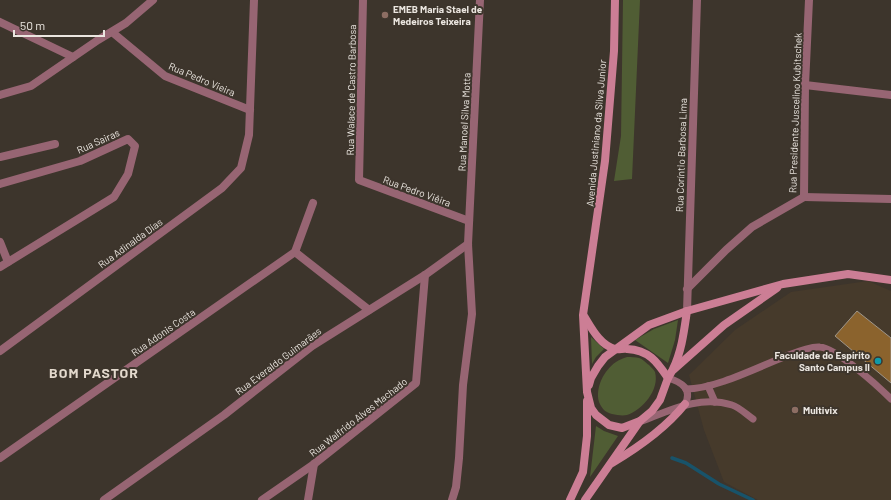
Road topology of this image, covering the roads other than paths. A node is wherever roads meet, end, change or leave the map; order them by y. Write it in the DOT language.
graph roads {
  1 [pos="153,0"];
  2 [pos="254,0"];
  3 [pos="363,0"];
  4 [pos="480,0"];
  5 [pos="615,0"];
  6 [pos="697,0"];
  7 [pos="808,0"];
  8 [pos="0,22"];
  9 [pos="112,32"];
  10 [pos="73,57"];
  11 [pos="806,85"];
  12 [pos="0,95"];
  13 [pos="891,95"];
  14 [pos="250,110"];
  15 [pos="55,144"];
  16 [pos="0,157"];
  17 [pos="359,180"];
  18 [pos="0,184"];
  19 [pos="804,197"];
  20 [pos="891,199"];
  21 [pos="313,203"];
  22 [pos="469,220"];
  23 [pos="0,242"];
  24 [pos="468,244"];
  25 [pos="295,252"];
  26 [pos="8,262"];
  27 [pos="0,267"];
  28 [pos="425,275"];
  29 [pos="891,280"];
  30 [pos="783,284"];
  31 [pos="687,289"];
  32 [pos="369,310"];
  33 [pos="687,311"];
  34 [pos="583,315"];
  35 [pos="0,350"];
  36 [pos="616,350"];
  37 [pos="670,375"];
  38 [pos="708,386"];
  39 [pos="686,389"];
  40 [pos="587,392"];
  41 [pos="891,399"];
  42 [pos="715,402"];
  43 [pos="684,404"];
  44 [pos="753,419"];
  45 [pos="640,421"];
  46 [pos="0,458"];
  47 [pos="314,464"];
  48 [pos="610,464"];
  49 [pos="104,500"];
  50 [pos="262,500"];
  51 [pos="308,500"];
  52 [pos="452,500"];
  53 [pos="570,500"];
  54 [pos="585,500"];
  1 -- 9 [label="street"];
  2 -- 14 [label="street, Rua Adinalda Dias"];
  3 -- 17 [label="street, Rua Walace de Castro Barbosa"];
  4 -- 22 [label="street, Rua Manoel Silva Motta"];
  5 -- 34 [label="main road, Avenida Justiniano da Silva Junior"];
  6 -- 31 [label="street, Rua Coríntio Barbosa Lima"];
  7 -- 11 [label="street, Rua Presidente Juscelino Kubitschek"];
  8 -- 10 [label="street"];
  9 -- 10 [label="street"];
  9 -- 14 [label="street, Rua Pedro Vieira"];
  10 -- 12 [label="street"];
  11 -- 13 [label="street"];
  11 -- 19 [label="street, Rua Presidente Juscelino Kubitschek"];
  14 -- 35 [label="street, Rua Adinalda Dias"];
  15 -- 16 [label="street"];
  17 -- 22 [label="street, Rua Pedro Viêira"];
  18 -- 26 [label="street, Rua Sairas"];
  19 -- 20 [label="street"];
  19 -- 31 [label="street, Rua Presidente Juscelino Kubitschek"];
  21 -- 25 [label="street"];
  22 -- 24 [label="street, Rua Manoel Silva Motta"];
  23 -- 26 [label="street"];
  24 -- 28 [label="street, Rua Everaldo Guimarães"];
  24 -- 52 [label="street, Rua Manoel Silva Motta"];
  25 -- 32 [label="street"];
  25 -- 46 [label="street, Rua Adonis Costa"];
  26 -- 27 [label="street, Rua Sairas"];
  28 -- 32 [label="street, Rua Everaldo Guimarães"];
  28 -- 47 [label="street, Rua Walfrido Alves Machado"];
  29 -- 30 [label="main road"];
  30 -- 33 [label="main road"];
  30 -- 37 [label="main road"];
  31 -- 33 [label="street, Rua Coríntio Barbosa Lima"];
  32 -- 49 [label="street, Rua Everaldo Guimarães"];
  33 -- 36 [label="main road"];
  33 -- 37 [label="main road"];
  34 -- 36 [label="main road"];
  34 -- 40 [label="main road, Avenida Justiniano da Silva Junior"];
  36 -- 37 [label="main road"];
  36 -- 40 [label="main road"];
  37 -- 39 [label="lane"];
  37 -- 45 [label="main road"];
  38 -- 39 [label="lane"];
  38 -- 41 [label="lane"];
  38 -- 42 [label="lane"];
  39 -- 43 [label="lane"];
  40 -- 45 [label="main road"];
  40 -- 53 [label="main road"];
  42 -- 43 [label="lane"];
  42 -- 44 [label="lane"];
  43 -- 45 [label="lane"];
  43 -- 48 [label="main road"];
  45 -- 48 [label="main road"];
  47 -- 50 [label="street, Rua Walfrido Alves Machado"];
  47 -- 51 [label="street"];
  48 -- 54 [label="main road"];
}
